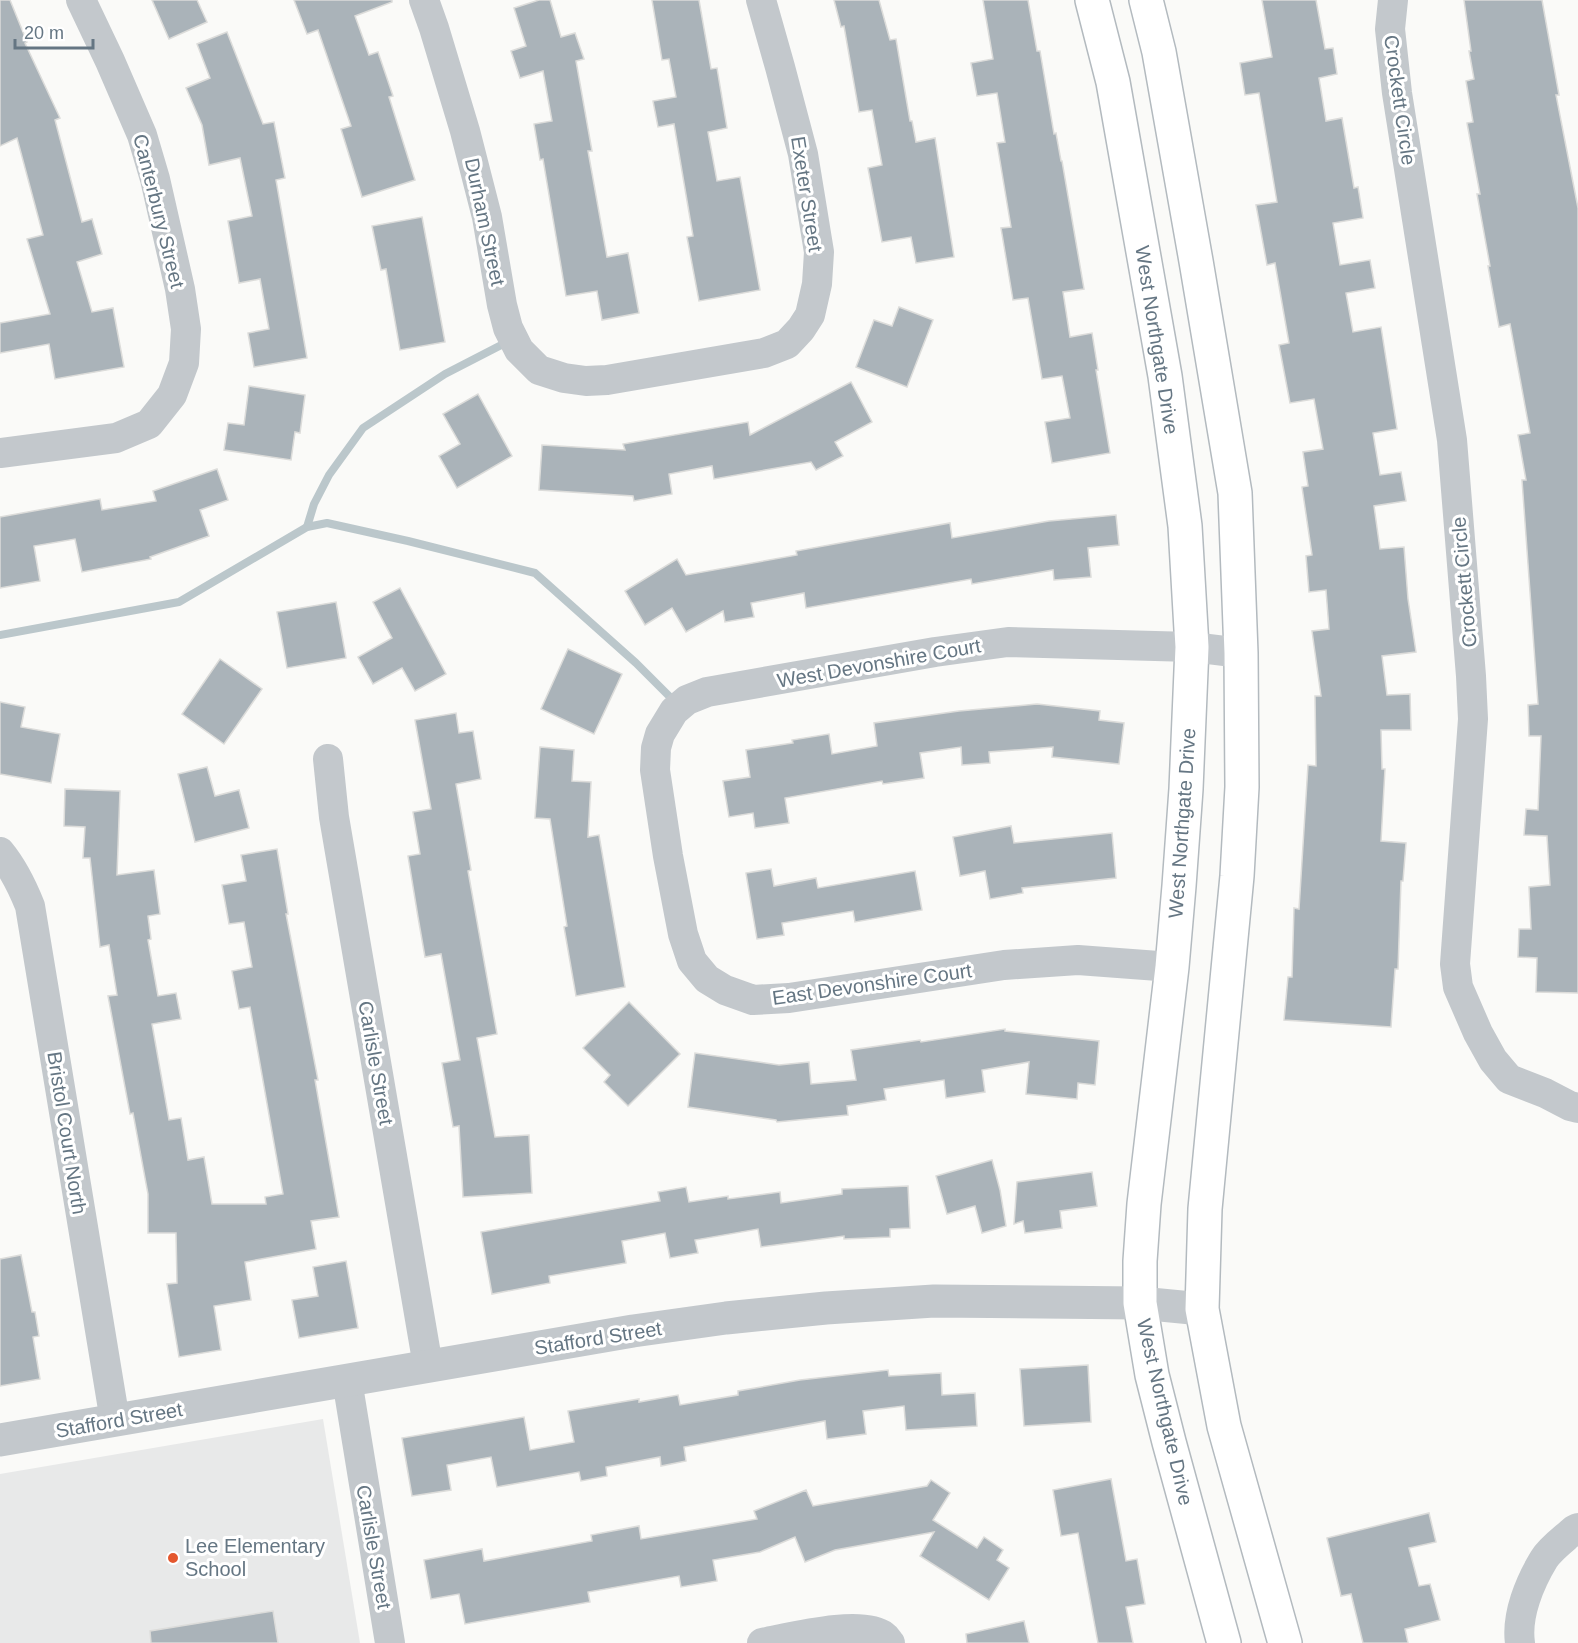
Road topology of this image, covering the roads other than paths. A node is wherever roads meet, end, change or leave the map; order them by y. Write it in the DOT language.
graph roads {
  1 [pos="81,0"];
  2 [pos="424,0"];
  3 [pos="761,0"];
  4 [pos="1092,0"];
  5 [pos="1146,0"];
  6 [pos="1393,0"];
  7 [pos="607,380"];
  8 [pos="0,453"];
  9 [pos="1192,647"];
  10 [pos="1241,653"];
  11 [pos="328,759"];
  12 [pos="0,852"];
  13 [pos="668,856"];
  14 [pos="1172,967"];
  15 [pos="1578,1108"];
  16 [pos="1140,1303"];
  17 [pos="1202,1309"];
  18 [pos="428,1366"];
  19 [pos="346,1380"];
  20 [pos="115,1421"];
  21 [pos="0,1440"];
  22 [pos="1578,1528"];
  23 [pos="390,1643"];
  24 [pos="762,1643"];
  25 [pos="890,1643"];
  26 [pos="1224,1643"];
  27 [pos="1285,1643"];
  28 [pos="1520,1643"];
  1 -- 8 [label="street, Canterbury Street"];
  2 -- 7 [label="street, Durham Street"];
  3 -- 7 [label="street, Exeter Street"];
  4 -- 9 [label="main road, West Northgate Drive"];
  5 -- 10 [label="main road"];
  6 -- 15 [label="street, Crockett Circle"];
  9 -- 10 [label="street, West Devonshire Court"];
  9 -- 13 [label="street, West Devonshire Court"];
  9 -- 14 [label="main road, West Northgate Drive"];
  10 -- 17 [label="main road"];
  11 -- 18 [label="street, Carlisle Street"];
  12 -- 20 [label="street, Bristol Court North"];
  13 -- 14 [label="street, East Devonshire Court"];
  14 -- 16 [label="main road, West Northgate Drive"];
  16 -- 17 [label="street, Stafford Street"];
  16 -- 18 [label="street, Stafford Street"];
  16 -- 26 [label="main road, West Northgate Drive"];
  17 -- 27 [label="main road"];
  18 -- 19 [label="street, Stafford Street"];
  19 -- 20 [label="street, Stafford Street"];
  19 -- 23 [label="street, Carlisle Street"];
  20 -- 21 [label="street, Stafford Street"];
  22 -- 28 [label="street"];
  24 -- 25 [label="street"];
}
